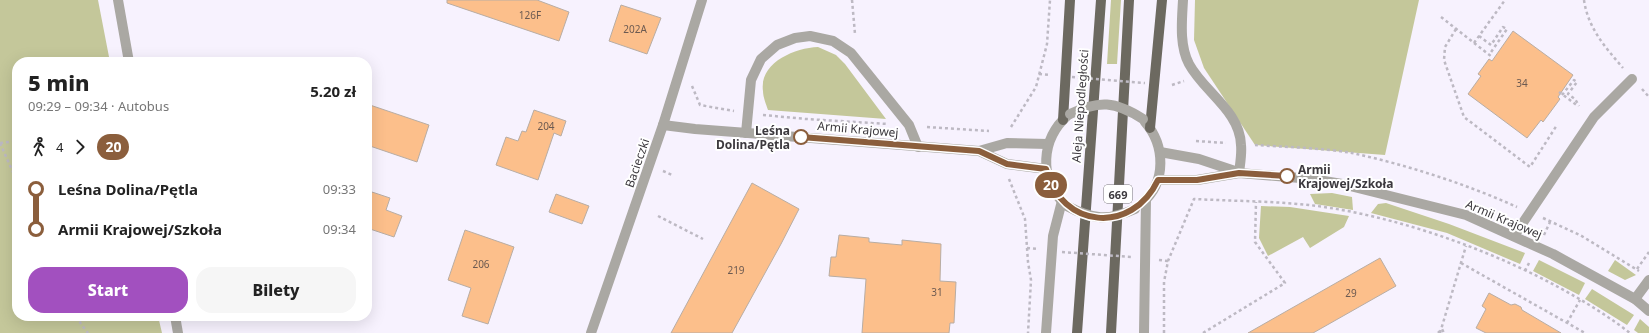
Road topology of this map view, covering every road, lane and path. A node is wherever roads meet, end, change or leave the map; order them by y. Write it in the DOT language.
graph roads {
  1 [pos="118,0"];
  2 [pos="702,0"];
  3 [pos="852,0"];
  4 [pos="1050,0"];
  5 [pos="1070,0"];
  6 [pos="1101,0"];
  7 [pos="1129,0"];
  8 [pos="1162,0"];
  9 [pos="1183,0"];
  10 [pos="1505,0"];
  11 [pos="1584,0"];
  12 [pos="1441,17"];
  13 [pos="1456,29"];
  14 [pos="855,34"];
  15 [pos="1479,36"];
  16 [pos="1473,44"];
  17 [pos="1489,55"];
  18 [pos="128,57"];
  19 [pos="1492,57"];
  20 [pos="1072,77"];
  21 [pos="1632,79"];
  22 [pos="1145,83"];
  23 [pos="1559,92"];
  24 [pos="1562,95"];
  25 [pos="1572,101"];
  26 [pos="700,105"];
  27 [pos="1579,106"];
  28 [pos="748,113"];
  29 [pos="1066,117"];
  30 [pos="664,125"];
  31 [pos="909,125"];
  32 [pos="1557,125"];
  33 [pos="1150,128"];
  34 [pos="1007,129"];
  35 [pos="993,131"];
  36 [pos="746,133"];
  37 [pos="1196,141"];
  38 [pos="12,142"];
  39 [pos="0,143"];
  40 [pos="1048,144"];
  41 [pos="1241,144"];
  42 [pos="918,147"];
  43 [pos="979,151"];
  44 [pos="1160,152"];
  45 [pos="659,169"];
  46 [pos="1046,169"];
  47 [pos="12,170"];
  48 [pos="1239,173"];
  49 [pos="672,175"];
  50 [pos="1008,176"];
  51 [pos="1158,180"];
  52 [pos="1146,199"];
  53 [pos="1256,202"];
  54 [pos="1064,203"];
  55 [pos="1530,212"];
  56 [pos="658,216"];
  57 [pos="1514,236"];
  58 [pos="703,239"];
  59 [pos="1466,246"];
  60 [pos="1062,252"];
  61 [pos="1649,252"];
  62 [pos="1132,257"];
  63 [pos="1461,263"];
  64 [pos="1637,269"];
  65 [pos="1646,277"];
  66 [pos="1635,299"];
  67 [pos="1580,300"];
  68 [pos="1649,311"];
  69 [pos="80,321"];
  70 [pos="176,321"];
  71 [pos="1568,323"];
  72 [pos="1442,329"];
  73 [pos="1629,332"];
  74 [pos="88,333"];
  75 [pos="178,333"];
  76 [pos="591,333"];
  77 [pos="1028,333"];
  78 [pos="1046,333"];
  79 [pos="1077,333"];
  80 [pos="1111,333"];
  81 [pos="1144,333"];
  82 [pos="1164,333"];
  83 [pos="1203,333"];
  84 [pos="1439,333"];
  85 [pos="1444,333"];
  86 [pos="1584,333"];
  1 -- 18 [label="street"];
  2 -- 30 [label="street, Bacieczki"];
  3 -- 14 [label="path"];
  4 -- 34 [label="path"];
  5 -- 29 [label="main road"];
  6 -- 79 [label="main road, Aleja Niepodległości / 669"];
  7 -- 80 [label="main road, 669"];
  8 -- 33 [label="main road"];
  9 -- 41 [label="street"];
  10 -- 15 [label="path"];
  11 -- 21 [label="path"];
  12 -- 13 [label="path"];
  13 -- 16 [label="path"];
  13 -- 32 [label="path"];
  15 -- 16 [label="path"];
  15 -- 17 [label="path"];
  16 -- 17 [label="path"];
  17 -- 19 [label="path"];
  20 -- 22 [label="path, bridge"];
  21 -- 55 [label="street"];
  23 -- 24 [label="path"];
  24 -- 25 [label="path"];
  24 -- 27 [label="path"];
  26 -- 28 [label="path"];
  28 -- 31 [label="path"];
  28 -- 31 [label="street"];
  28 -- 36 [label="street"];
  29 -- 33 [label="street, bridge"];
  29 -- 40 [label="street"];
  30 -- 36 [label="street, Armii Krajowej"];
  30 -- 76 [label="street, Bacieczki"];
  31 -- 35 [label="path"];
  31 -- 42 [label="street"];
  33 -- 44 [label="street"];
  36 -- 42 [label="street, Armii Krajowej"];
  37 -- 41 [label="path"];
  38 -- 39 [label="path"];
  39 -- 47 [label="path"];
  40 -- 43 [label="street, Armii Krajowej"];
  40 -- 46 [label="street"];
  41 -- 48 [label="street"];
  41 -- 55 [label="path"];
  42 -- 43 [label="street, Armii Krajowej"];
  43 -- 46 [label="street, Armii Krajowej"];
  44 -- 48 [label="street, Armii Krajowej"];
  44 -- 51 [label="street"];
  45 -- 49 [label="path"];
  46 -- 54 [label="street"];
  48 -- 51 [label="street, Armii Krajowej"];
  48 -- 57 [label="street, Armii Krajowej"];
  50 -- 77 [label="path"];
  51 -- 52 [label="street"];
  52 -- 54 [label="street, bridge"];
  52 -- 81 [label="street"];
  53 -- 59 [label="path"];
  53 -- 82 [label="path"];
  53 -- 83 [label="path"];
  54 -- 78 [label="street"];
  55 -- 57 [label="street"];
  55 -- 64 [label="path"];
  56 -- 58 [label="path"];
  57 -- 66 [label="street, Armii Krajowej"];
  59 -- 63 [label="path"];
  59 -- 67 [label="path"];
  60 -- 62 [label="path, bridge"];
  61 -- 64 [label="path"];
  63 -- 71 [label="path"];
  63 -- 72 [label="path"];
  64 -- 65 [label="path"];
  65 -- 66 [label="street"];
  66 -- 68 [label="street, Armii Krajowej"];
  67 -- 71 [label="path"];
  67 -- 73 [label="path"];
  69 -- 74 [label="path"];
  70 -- 75 [label="street"];
  71 -- 86 [label="path"];
  72 -- 84 [label="path"];
  72 -- 85 [label="path"];
}
